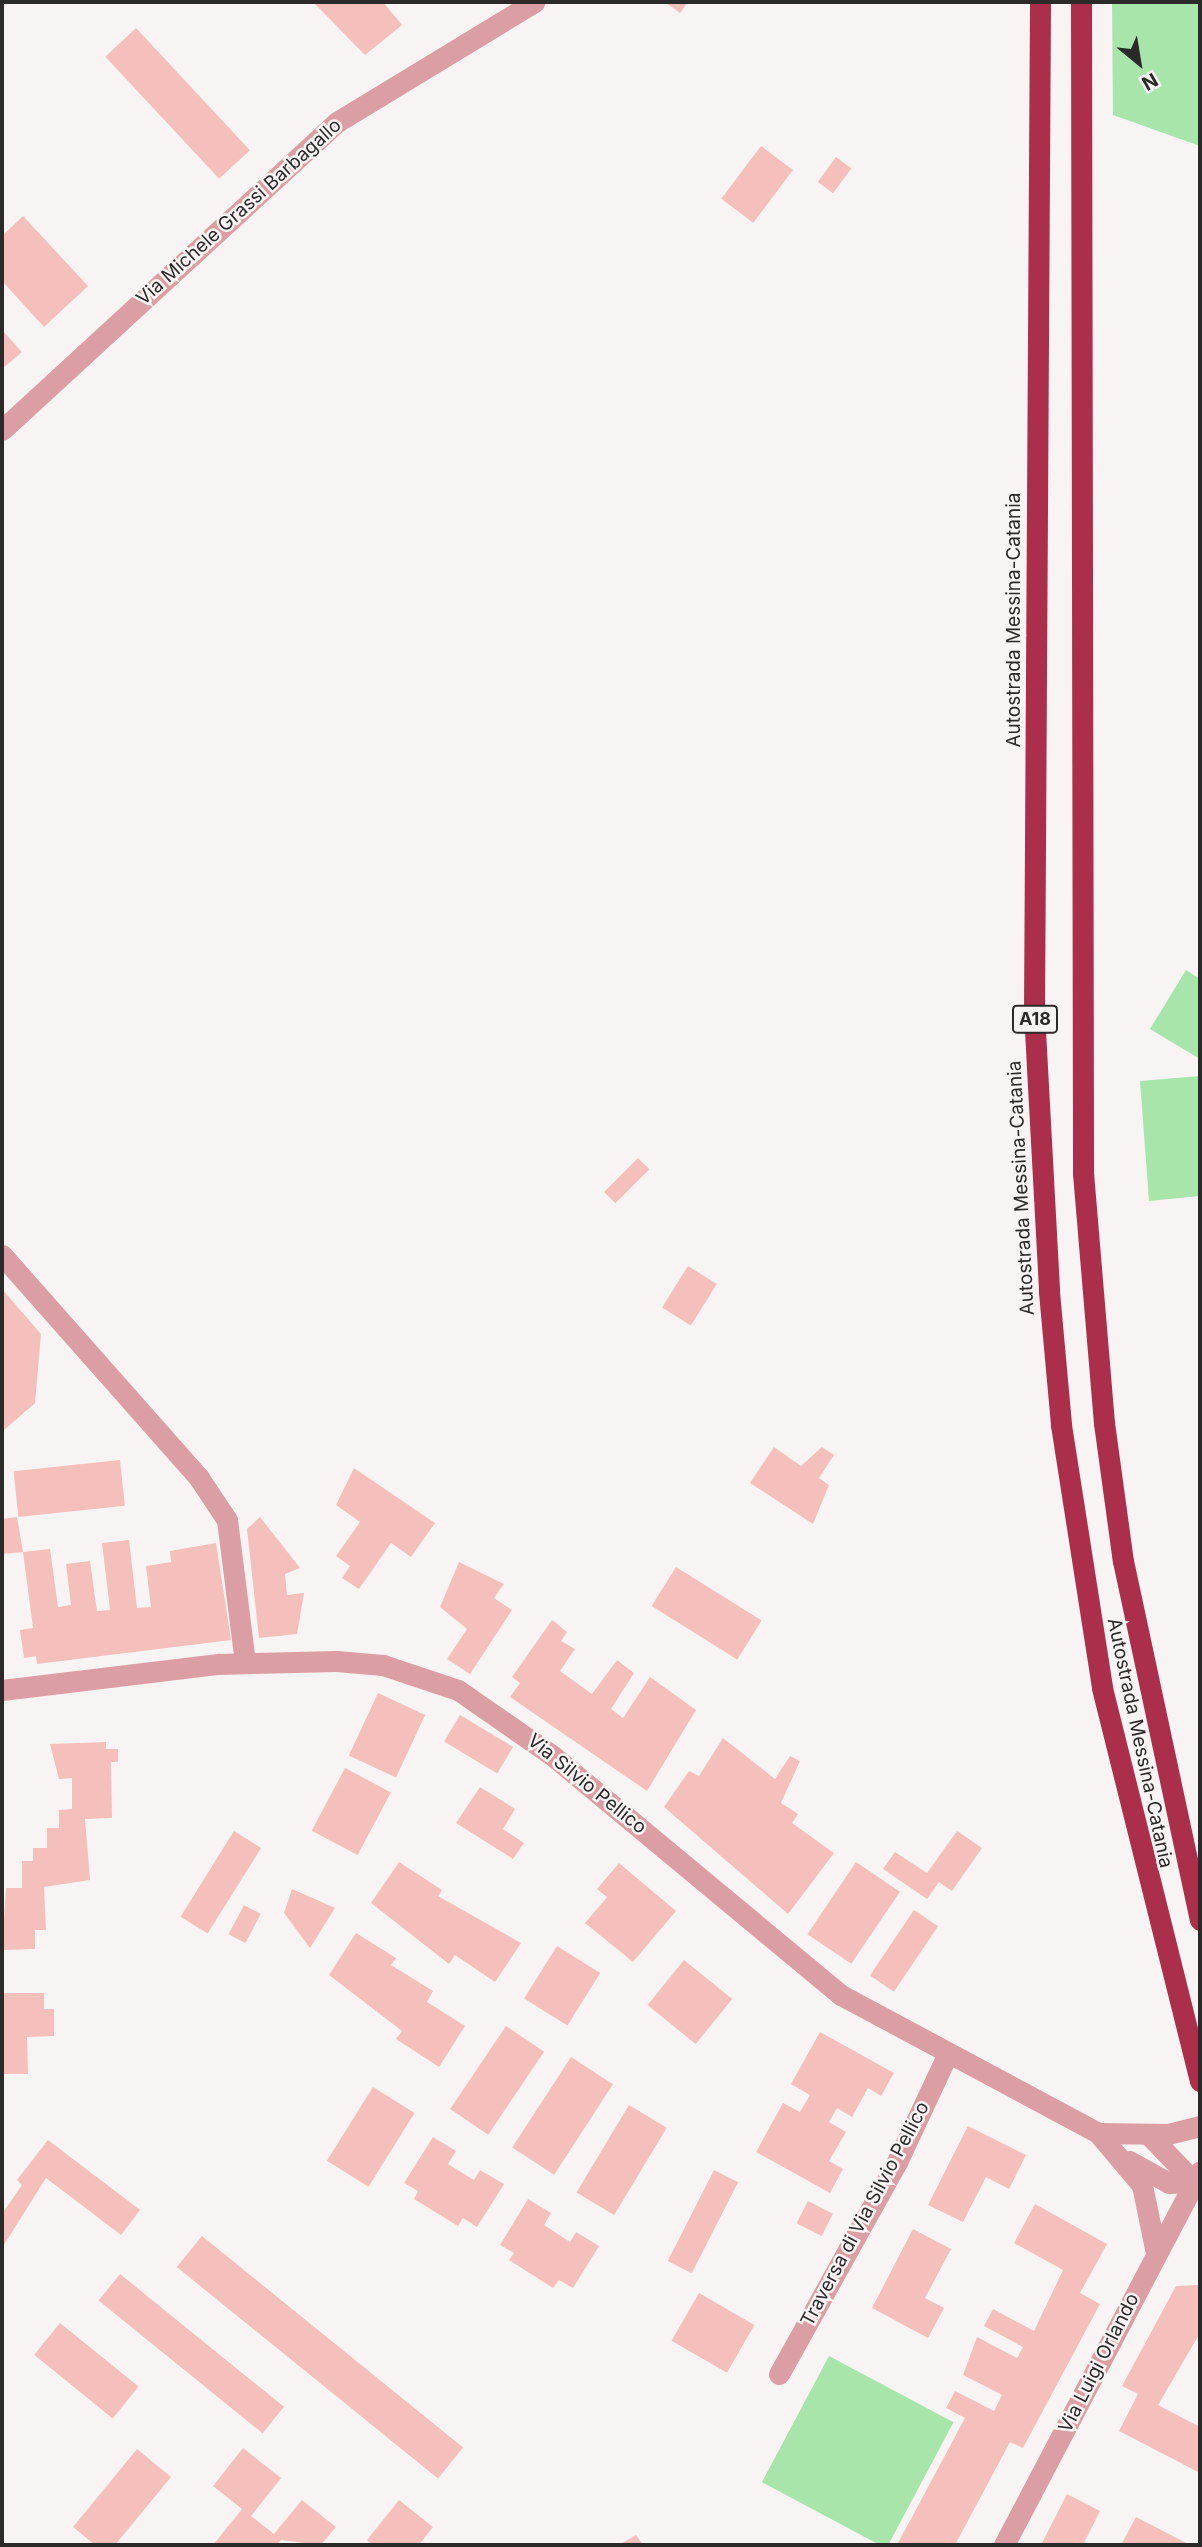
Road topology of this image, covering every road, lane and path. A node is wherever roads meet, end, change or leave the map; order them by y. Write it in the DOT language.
graph roads {
  1 [pos="534,2"];
  2 [pos="1040,2"];
  3 [pos="1081,2"];
  4 [pos="2,430"];
  5 [pos="2,1255"];
  6 [pos="245,1663"];
  7 [pos="2,1690"];
  8 [pos="1200,1920"];
  9 [pos="948,2053"];
  10 [pos="1200,2081"];
  11 [pos="1200,2126"];
  12 [pos="1098,2133"];
  13 [pos="1149,2135"];
  14 [pos="1114,2152"];
  15 [pos="1197,2176"];
  16 [pos="1156,2253"];
  17 [pos="779,2374"];
  18 [pos="1004,2545"];
  1 -- 4 [label="street, Via Michele Grassi Barbagallo"];
  2 -- 10 [label="highway, Autostrada Messina-Catania / A18"];
  3 -- 8 [label="highway, Autostrada Messina-Catania / A18"];
  5 -- 6 [label="street"];
  6 -- 7 [label="street, Via Silvio Pellico"];
  6 -- 9 [label="street, Via Silvio Pellico"];
  9 -- 12 [label="street, Via Silvio Pellico"];
  9 -- 17 [label="street, Traversa di Via Silvio Pellico"];
  11 -- 13 [label="street"];
  12 -- 13 [label="street"];
  12 -- 14 [label="street"];
  13 -- 15 [label="street"];
  14 -- 15 [label="street"];
  14 -- 16 [label="street"];
  15 -- 16 [label="street, Via Luigi Orlando"];
  16 -- 18 [label="street, Via Luigi Orlando"];
}
